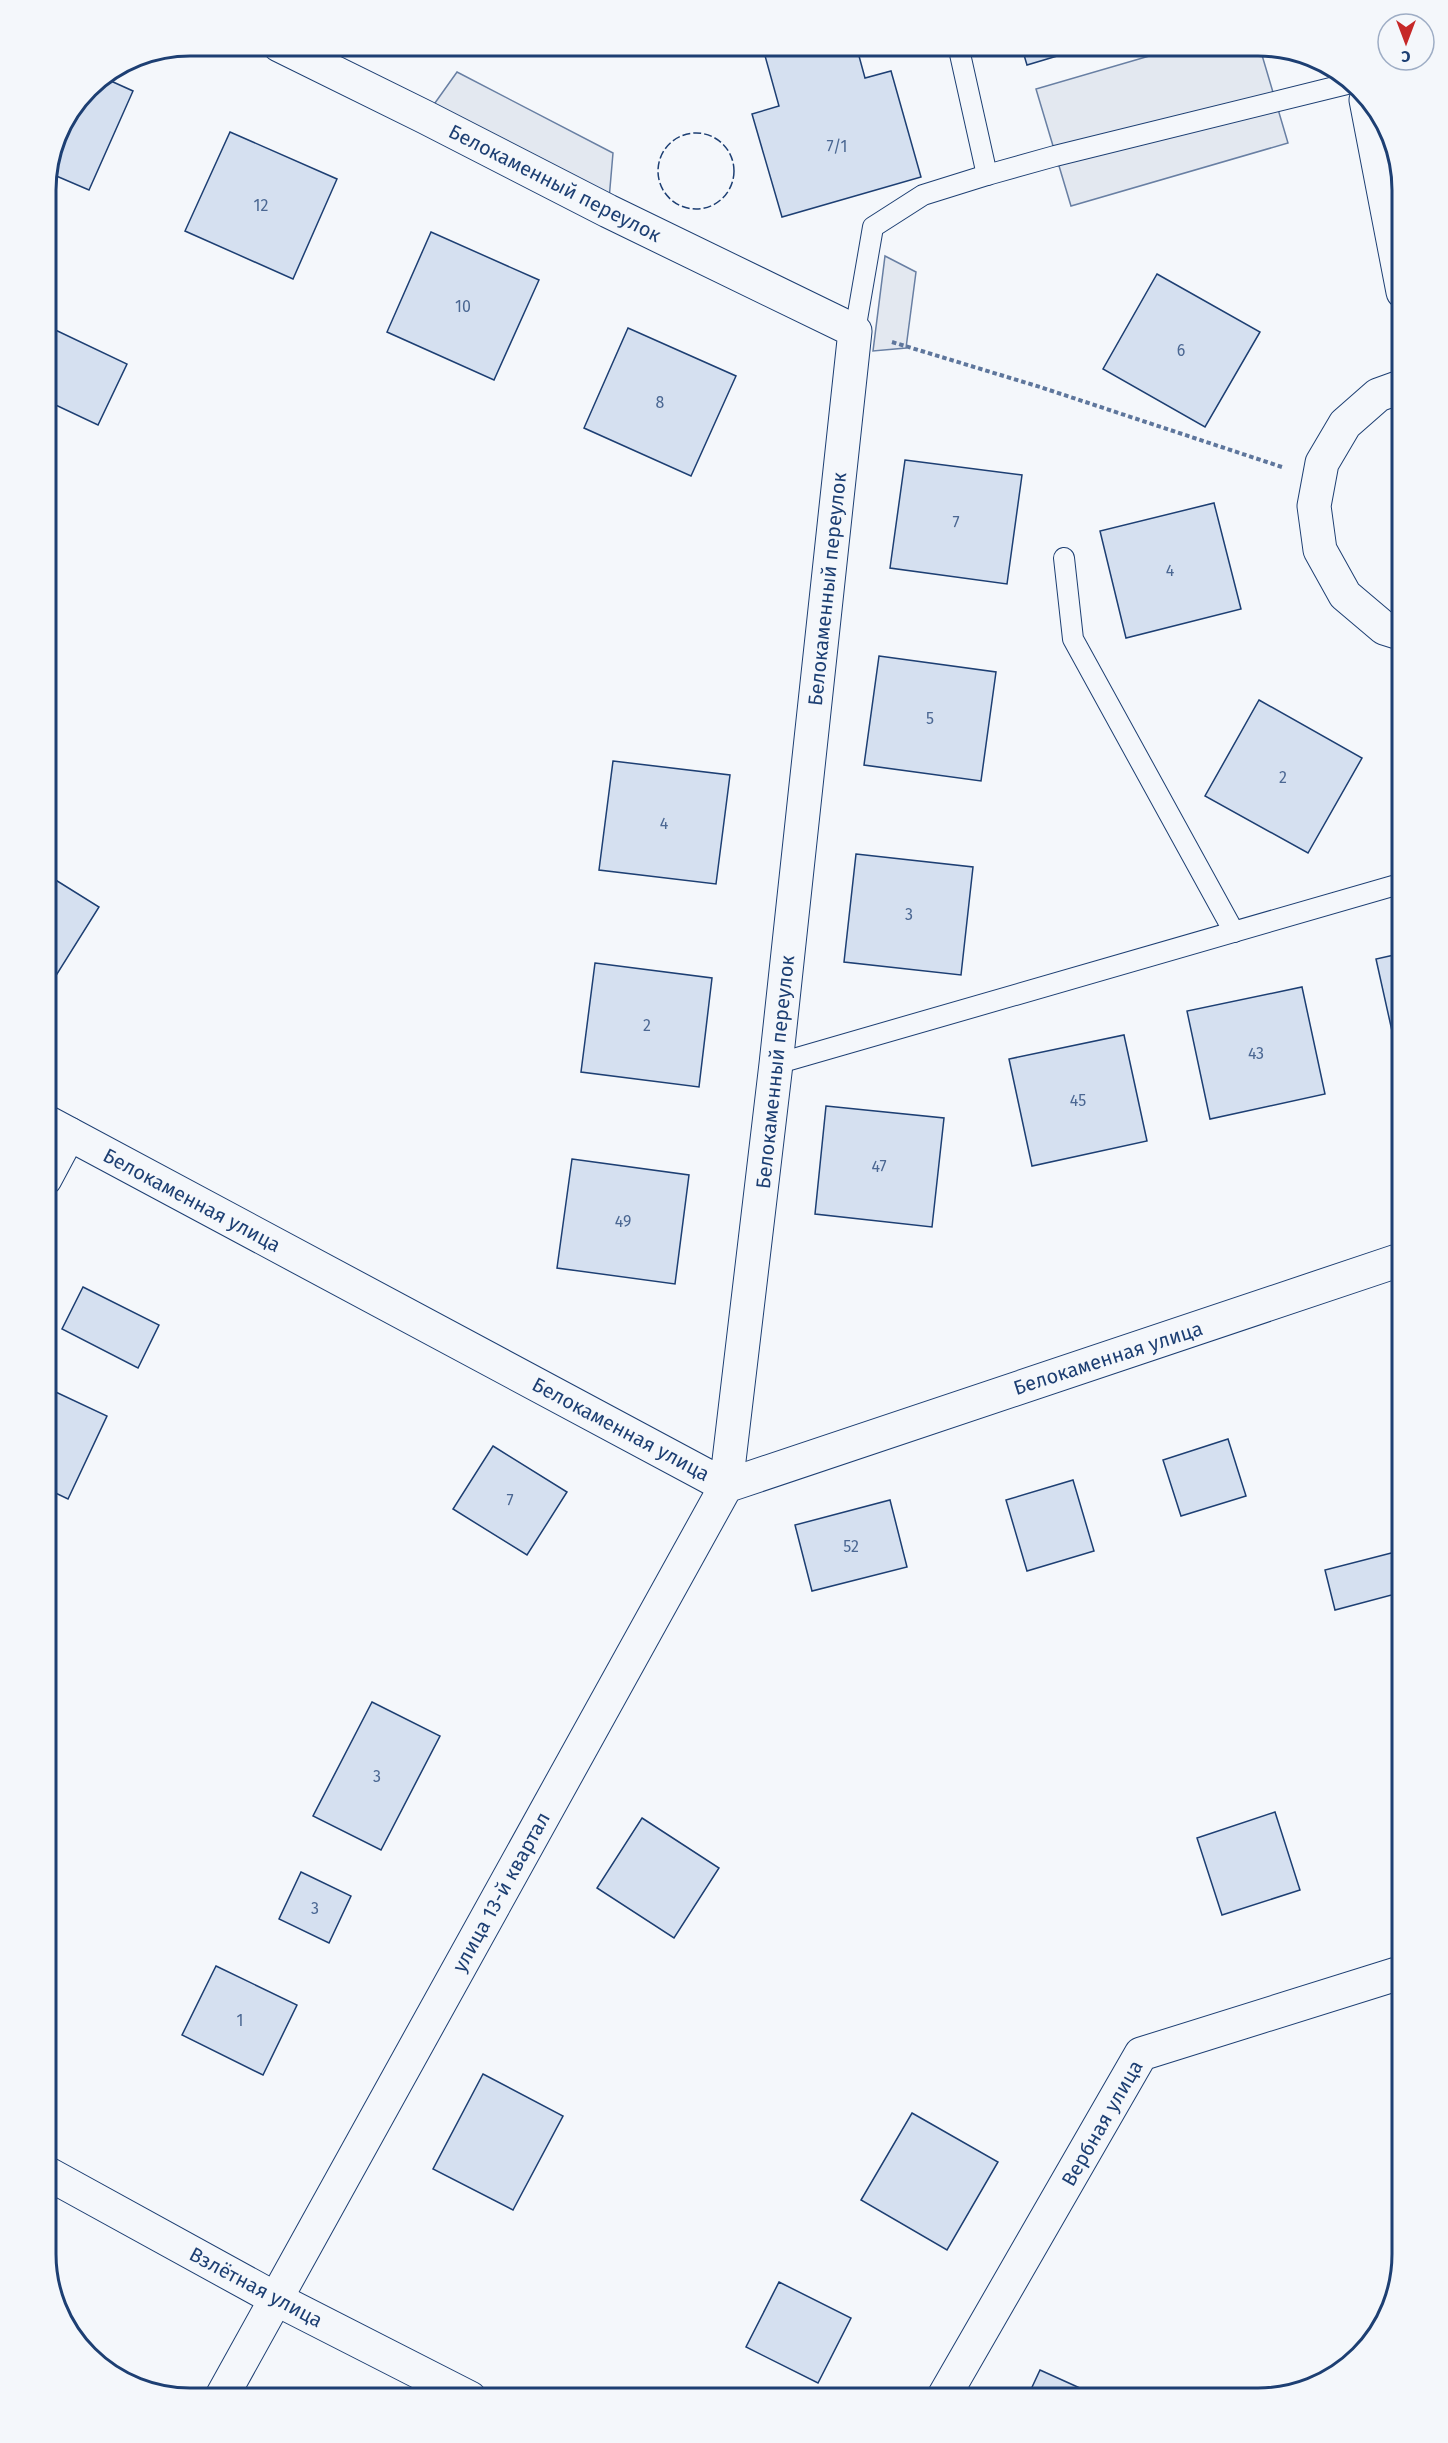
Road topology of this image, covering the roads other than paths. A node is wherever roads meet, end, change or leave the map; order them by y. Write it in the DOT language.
graph roads {
  1 [pos="301,56"];
  2 [pos="960,56"];
  3 [pos="1342,85"];
  4 [pos="1369,113"];
  5 [pos="987,175"];
  6 [pos="1392,235"];
  7 [pos="855,331"];
  8 [pos="1392,390"];
  9 [pos="1064,558"];
  10 [pos="1392,631"];
  11 [pos="1392,886"];
  12 [pos="1234,932"];
  13 [pos="776,1064"];
  14 [pos="57,1127"];
  15 [pos="1392,1263"];
  16 [pos="726,1486"];
  17 [pos="1392,1975"];
  18 [pos="56,2178"];
  19 [pos="276,2299"];
  20 [pos="227,2387"];
  21 [pos="449,2387"];
  22 [pos="949,2388"];
  1 -- 7 [label="street, Белокаменный переулок"];
  2 -- 5 [label="lane"];
  3 -- 5 [label="lane"];
  4 -- 6 [label="street"];
  5 -- 7 [label="lane"];
  7 -- 13 [label="street, Белокаменный переулок"];
  8 -- 10 [label="street"];
  9 -- 12 [label="lane"];
  11 -- 12 [label="lane"];
  12 -- 13 [label="lane"];
  13 -- 16 [label="street, Белокаменный переулок"];
  14 -- 16 [label="street, Белокаменная улица"];
  15 -- 16 [label="street, Белокаменная улица"];
  16 -- 19 [label="street, улица 13-й квартал"];
  17 -- 22 [label="street, Вербная улица"];
  18 -- 19 [label="street, Взлётная улица"];
  19 -- 20 [label="street, улица 13-й квартал"];
  19 -- 21 [label="street, Взлётная улица"];
}
